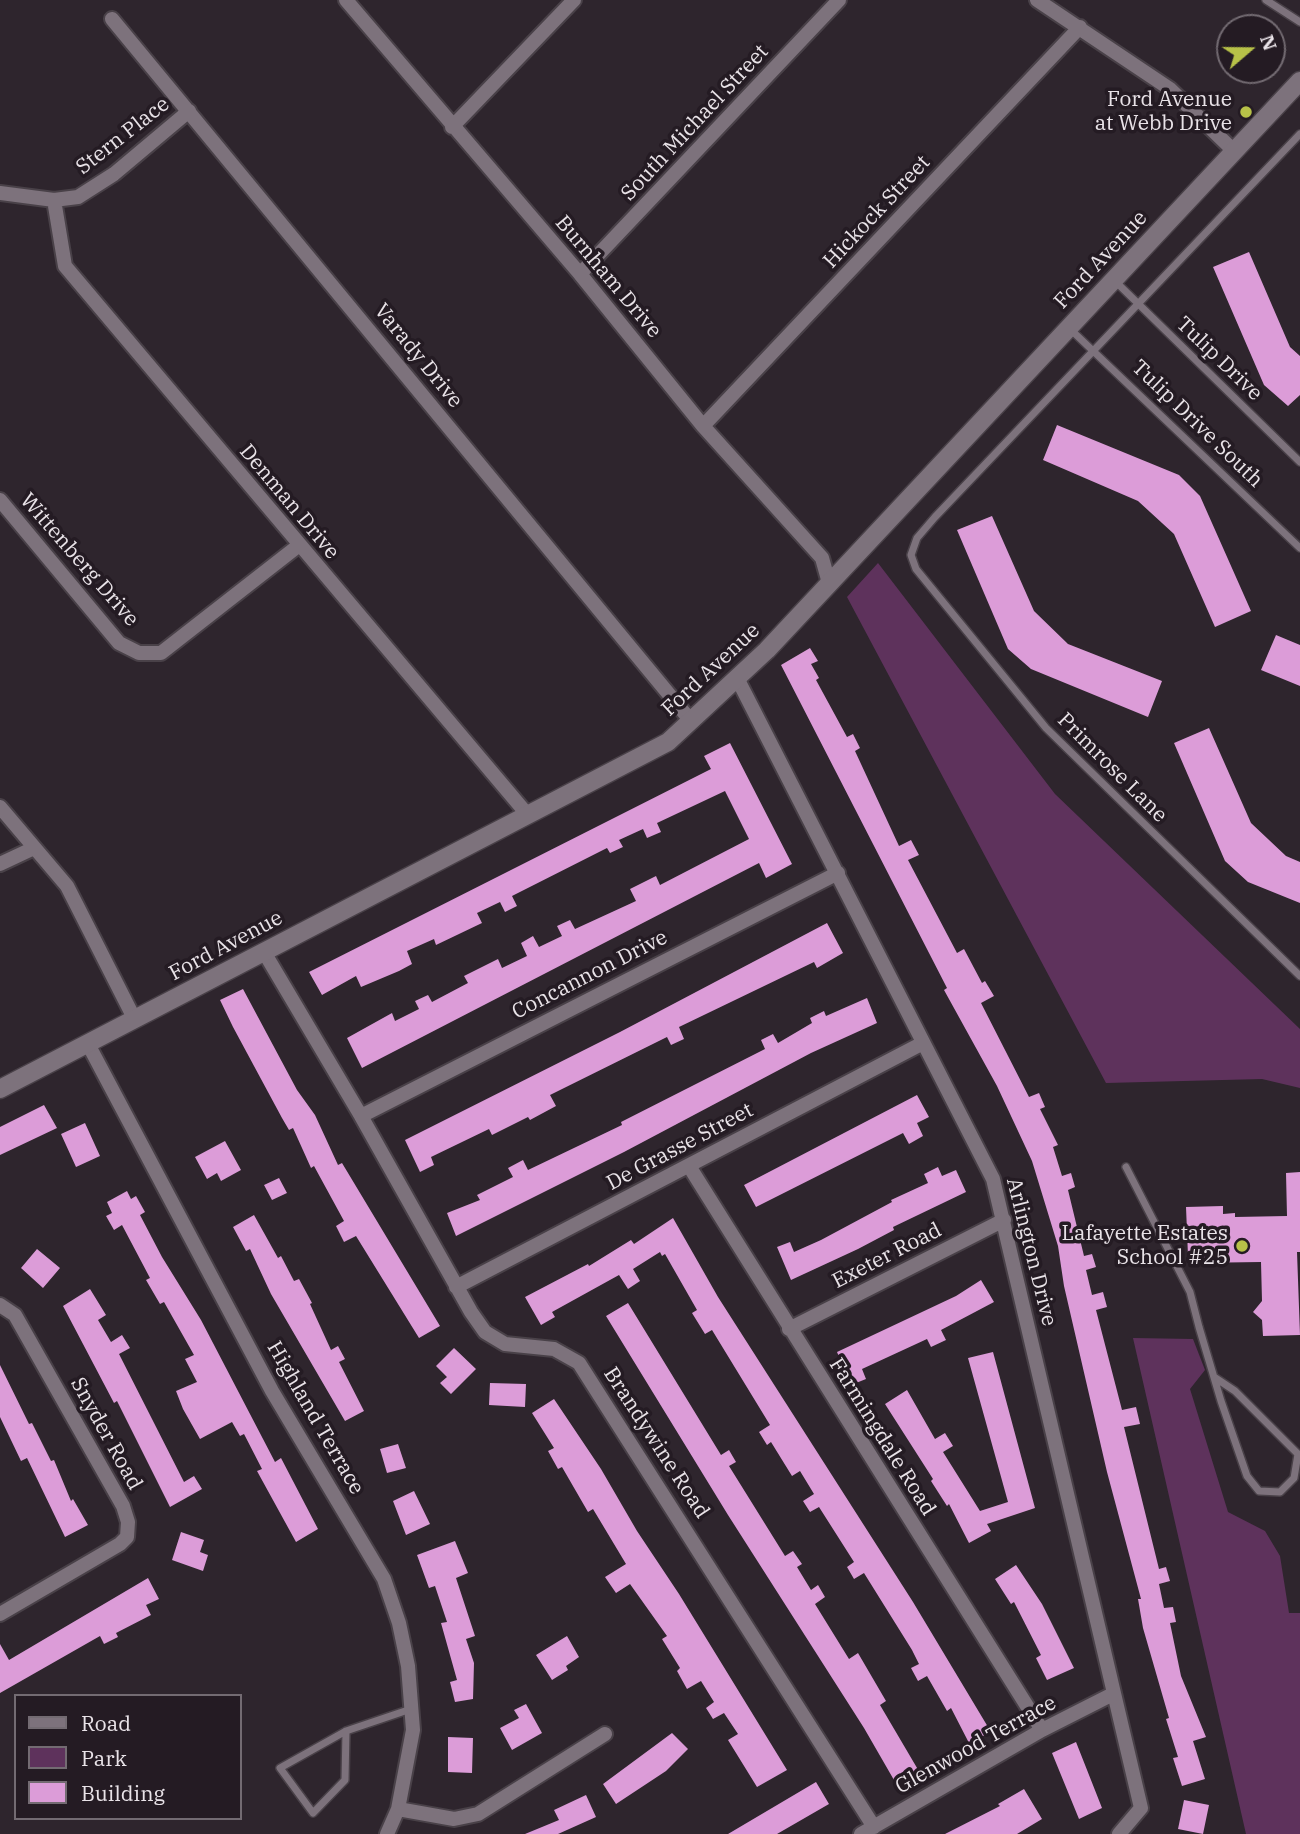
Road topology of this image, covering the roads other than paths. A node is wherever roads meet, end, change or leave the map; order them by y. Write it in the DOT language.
graph roads {
  1 [pos="346,0"];
  2 [pos="574,0"];
  3 [pos="839,0"];
  4 [pos="1037,0"];
  5 [pos="1266,0"];
  6 [pos="112,19"];
  7 [pos="1300,22"];
  8 [pos="1080,27"];
  9 [pos="1300,81"];
  10 [pos="189,111"];
  11 [pos="452,127"];
  12 [pos="1300,134"];
  13 [pos="1234,151"];
  14 [pos="0,193"];
  15 [pos="54,200"];
  16 [pos="580,274"];
  17 [pos="1114,280"];
  18 [pos="1138,303"];
  19 [pos="1069,327"];
  20 [pos="1095,350"];
  21 [pos="703,426"];
  22 [pos="1300,462"];
  23 [pos="0,500"];
  24 [pos="298,545"];
  25 [pos="1300,548"];
  26 [pos="829,583"];
  27 [pos="737,678"];
  28 [pos="691,721"];
  29 [pos="0,807"];
  30 [pos="527,814"];
  31 [pos="34,848"];
  32 [pos="0,864"];
  33 [pos="838,873"];
  34 [pos="264,952"];
  35 [pos="1300,976"];
  36 [pos="135,1020"];
  37 [pos="923,1043"];
  38 [pos="88,1044"];
  39 [pos="0,1089"];
  40 [pos="361,1116"];
  41 [pos="689,1166"];
  42 [pos="1126,1167"];
  43 [pos="1004,1220"];
  44 [pos="456,1287"];
  45 [pos="0,1305"];
  46 [pos="789,1329"];
  47 [pos="1214,1377"];
  48 [pos="0,1614"];
  49 [pos="1113,1694"];
  50 [pos="411,1709"];
  51 [pos="1042,1730"];
  52 [pos="346,1731"];
  53 [pos="606,1734"];
  54 [pos="398,1809"];
  55 [pos="868,1830"];
  56 [pos="387,1834"];
  57 [pos="1119,1834"];
  1 -- 11 [label="street, Burnham Drive"];
  2 -- 11 [label="street"];
  3 -- 16 [label="street, South Michael Street"];
  4 -- 8 [label="street"];
  5 -- 7 [label="lane"];
  6 -- 10 [label="street, Varady Drive"];
  8 -- 13 [label="street"];
  8 -- 21 [label="street, Hickock Street"];
  9 -- 13 [label="street, Ford Avenue"];
  10 -- 15 [label="street, Stern Place"];
  10 -- 28 [label="street, Varady Drive"];
  11 -- 16 [label="street, Burnham Drive"];
  12 -- 18 [label="lane"];
  13 -- 17 [label="street, Ford Avenue"];
  14 -- 15 [label="street, Stern Place"];
  15 -- 24 [label="street, Denman Drive"];
  16 -- 21 [label="street, Burnham Drive"];
  17 -- 18 [label="lane, Tulip Drive"];
  17 -- 19 [label="street, Ford Avenue"];
  18 -- 20 [label="lane"];
  18 -- 22 [label="lane, Tulip Drive"];
  19 -- 20 [label="lane, Tulip Drive South"];
  19 -- 26 [label="street, Ford Avenue"];
  20 -- 25 [label="lane, Tulip Drive South"];
  20 -- 35 [label="lane, Primrose Lane"];
  21 -- 26 [label="street, Burnham Drive"];
  23 -- 24 [label="street, Wittenberg Drive"];
  24 -- 30 [label="street, Denman Drive"];
  26 -- 27 [label="street, Ford Avenue"];
  27 -- 28 [label="street, Ford Avenue"];
  27 -- 33 [label="street, Arlington Drive"];
  28 -- 30 [label="street, Ford Avenue"];
  29 -- 31 [label="street"];
  30 -- 34 [label="street, Ford Avenue"];
  31 -- 32 [label="street"];
  31 -- 36 [label="street"];
  33 -- 37 [label="street, Arlington Drive"];
  33 -- 40 [label="street, Concannon Drive"];
  34 -- 36 [label="street, Ford Avenue"];
  34 -- 40 [label="street, Brandywine Road"];
  36 -- 38 [label="street, Ford Avenue"];
  37 -- 41 [label="street, De Grasse Street"];
  37 -- 43 [label="street, Arlington Drive"];
  38 -- 39 [label="street, Ford Avenue"];
  38 -- 50 [label="street, Highland Terrace"];
  40 -- 44 [label="street, Brandywine Road"];
  41 -- 44 [label="street, De Grasse Street"];
  41 -- 46 [label="street, Farmingdale Road"];
  42 -- 47 [label="lane"];
  43 -- 46 [label="street, Exeter Road"];
  43 -- 49 [label="street, Arlington Drive"];
  44 -- 55 [label="street, Brandywine Road"];
  45 -- 48 [label="street, Snyder Road"];
  46 -- 51 [label="street, Farmingdale Road"];
  47 -- 47 [label="lane"];
  49 -- 51 [label="street, Glenwood Terrace"];
  49 -- 57 [label="street, Arlington Drive"];
  50 -- 52 [label="lane"];
  50 -- 54 [label="street, Highland Terrace"];
  51 -- 55 [label="street, Glenwood Terrace"];
  52 -- 52 [label="lane"];
  53 -- 54 [label="street"];
  54 -- 56 [label="street, Highland Terrace"];
}
